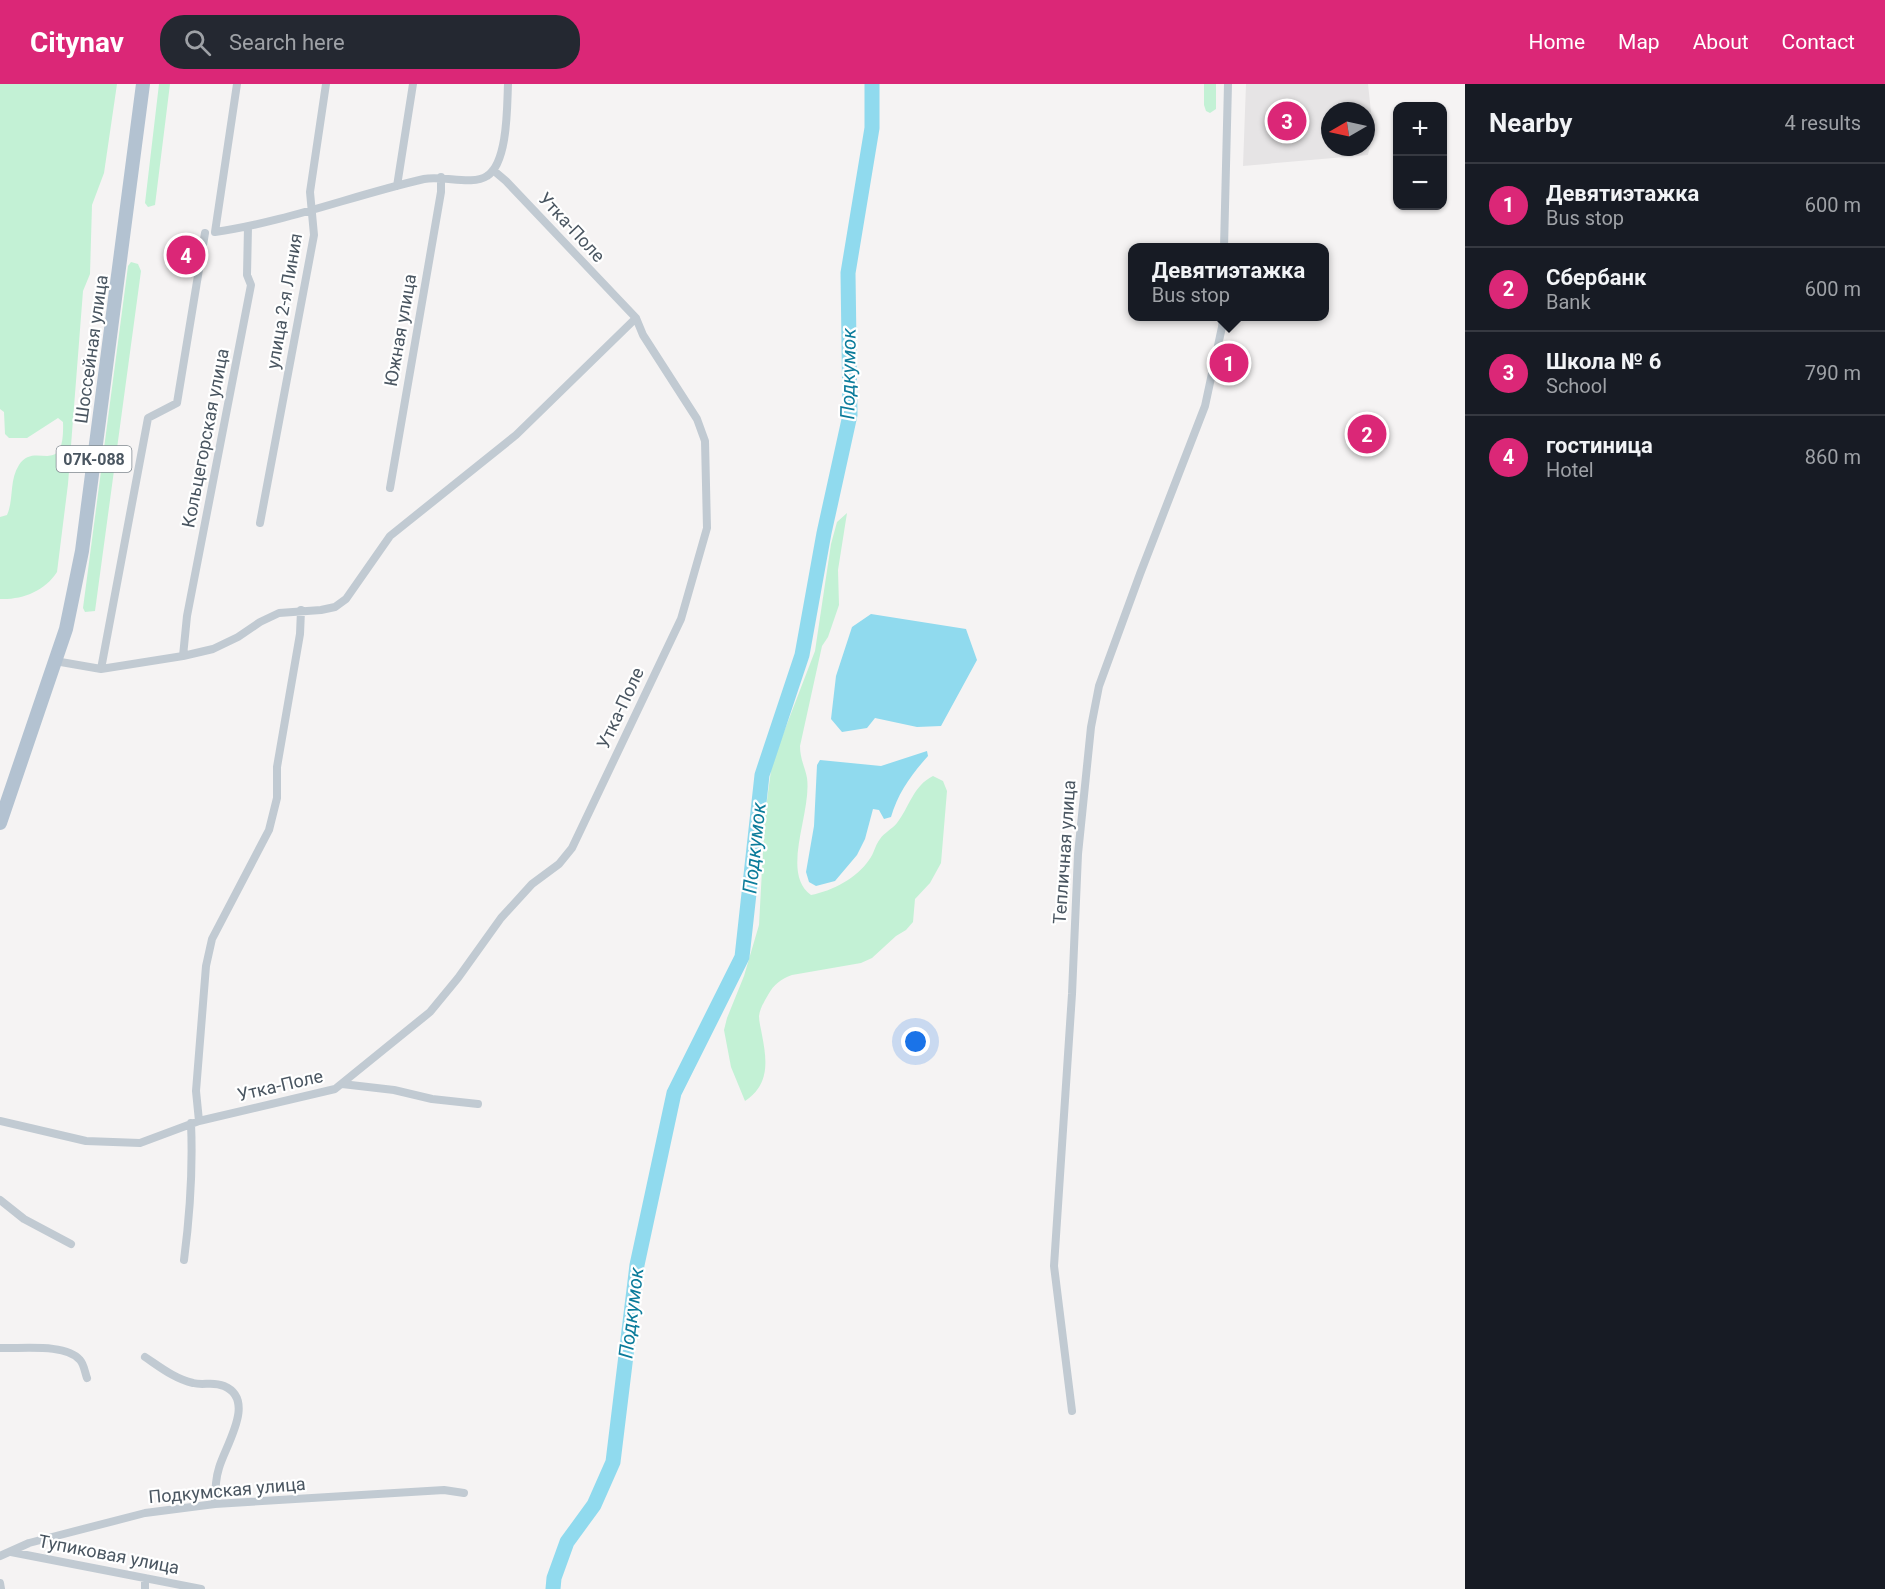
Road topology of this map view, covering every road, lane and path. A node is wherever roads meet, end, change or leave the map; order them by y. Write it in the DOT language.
graph roads {
  1 [pos="143,84"];
  2 [pos="237,84"];
  3 [pos="326,84"];
  4 [pos="412,84"];
  5 [pos="508,84"];
  6 [pos="1228,84"];
  7 [pos="493,170"];
  8 [pos="441,177"];
  9 [pos="397,186"];
  10 [pos="312,211"];
  11 [pos="248,227"];
  12 [pos="210,232"];
  13 [pos="1224,243"];
  14 [pos="636,318"];
  15 [pos="1223,321"];
  16 [pos="390,488"];
  17 [pos="260,523"];
  18 [pos="301,610"];
  19 [pos="183,656"];
  20 [pos="55,662"];
  21 [pos="101,669"];
  22 [pos="0,823"];
  23 [pos="342,1084"];
  24 [pos="477,1104"];
  25 [pos="0,1121"];
  26 [pos="195,1122"];
  27 [pos="0,1200"];
  28 [pos="71,1244"];
  29 [pos="184,1260"];
  30 [pos="0,1348"];
  31 [pos="145,1357"];
  32 [pos="87,1378"];
  33 [pos="1072,1411"];
  34 [pos="464,1493"];
  35 [pos="216,1504"];
  36 [pos="11,1552"];
  37 [pos="0,1556"];
  38 [pos="145,1578"];
  39 [pos="0,1583"];
  40 [pos="1,1589"];
  41 [pos="145,1589"];
  42 [pos="201,1589"];
  1 -- 20 [label="main road, Шоссейная улица / 07К-088"];
  2 -- 12 [label="street"];
  3 -- 10 [label="street, улица 2-я Линия"];
  4 -- 9 [label="street"];
  5 -- 7 [label="street"];
  6 -- 13 [label="street"];
  7 -- 8 [label="street"];
  7 -- 14 [label="street, Утка-Поле"];
  8 -- 9 [label="street"];
  8 -- 16 [label="street, Южная улица"];
  9 -- 10 [label="street"];
  10 -- 11 [label="street"];
  10 -- 17 [label="street, улица 2-я Линия"];
  11 -- 12 [label="street"];
  11 -- 19 [label="street, Кольцегорская улица"];
  12 -- 21 [label="street"];
  14 -- 18 [label="street"];
  14 -- 23 [label="street, Утка-Поле"];
  15 -- 33 [label="street, Тепличная улица"];
  18 -- 19 [label="street"];
  18 -- 26 [label="street"];
  19 -- 21 [label="street"];
  20 -- 21 [label="street"];
  20 -- 22 [label="main road, Шоссейная улица / 07К-088"];
  23 -- 24 [label="street"];
  23 -- 26 [label="street, Утка-Поле"];
  25 -- 26 [label="street, Утка-Поле"];
  26 -- 29 [label="street"];
  27 -- 28 [label="street"];
  30 -- 32 [label="street"];
  31 -- 35 [label="street"];
  34 -- 35 [label="street, Подкумская улица"];
  35 -- 36 [label="street, Подкумская улица"];
  36 -- 37 [label="street, Подкумская улица"];
  36 -- 38 [label="street, Тупиковая улица"];
  38 -- 41 [label="street"];
  38 -- 42 [label="street, Тупиковая улица"];
  39 -- 40 [label="street"];
}
